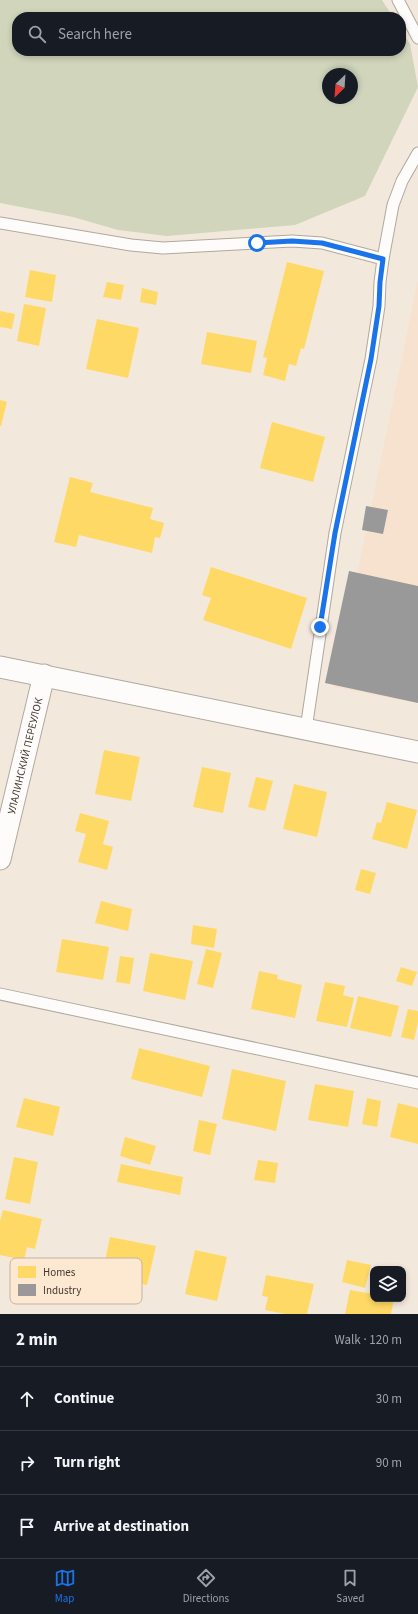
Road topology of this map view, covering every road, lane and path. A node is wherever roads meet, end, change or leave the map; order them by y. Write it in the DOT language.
graph roads {
  1 [pos="398,0"];
  2 [pos="404,12"];
  3 [pos="406,15"];
  4 [pos="418,38"];
  5 [pos="418,153"];
  6 [pos="0,223"];
  7 [pos="383,259"];
  8 [pos="0,667"];
  9 [pos="44,676"];
  10 [pos="306,729"];
  11 [pos="418,752"];
  12 [pos="0,859"];
  13 [pos="0,994"];
  14 [pos="418,1083"];
  1 -- 2 [label="lane"];
  3 -- 4 [label="lane"];
  5 -- 7 [label="lane"];
  6 -- 7 [label="lane"];
  7 -- 10 [label="lane"];
  8 -- 9 [label="street"];
  9 -- 10 [label="street"];
  9 -- 12 [label="street, УЛАЛИНСКИЙ ПЕРЕУЛОК"];
  10 -- 11 [label="street"];
  13 -- 14 [label="lane"];
}
